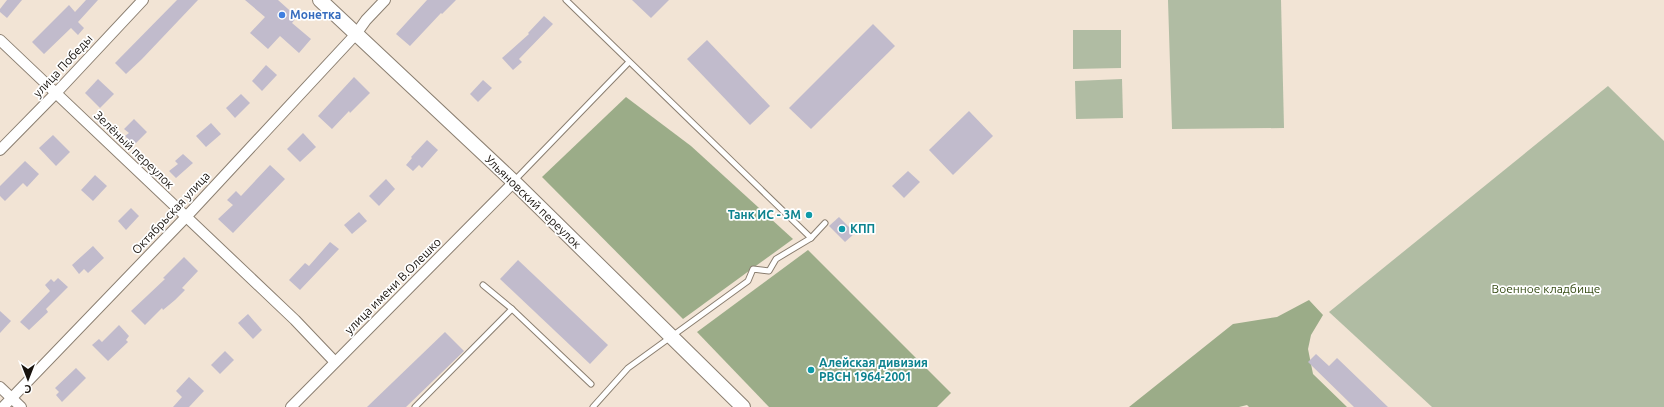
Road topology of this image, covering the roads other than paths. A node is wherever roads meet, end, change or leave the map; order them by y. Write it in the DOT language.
graph roads {
  1 [pos="143,0"];
  2 [pos="320,0"];
  3 [pos="385,0"];
  4 [pos="566,0"];
  5 [pos="356,34"];
  6 [pos="0,40"];
  7 [pos="629,62"];
  8 [pos="56,93"];
  9 [pos="0,150"];
  10 [pos="514,182"];
  11 [pos="186,217"];
  12 [pos="825,223"];
  13 [pos="811,238"];
  14 [pos="483,285"];
  15 [pos="512,309"];
  16 [pos="671,337"];
  17 [pos="335,362"];
  18 [pos="591,384"];
  19 [pos="0,387"];
  20 [pos="12,398"];
  21 [pos="3,407"];
  22 [pos="21,407"];
  23 [pos="291,407"];
  24 [pos="415,407"];
  25 [pos="593,407"];
  26 [pos="743,407"];
  1 -- 8 [label="street, улица Победы"];
  2 -- 5 [label="main road, Ульяновский переулок"];
  3 -- 5 [label="street, Октябрьская улица"];
  4 -- 7 [label="lane"];
  5 -- 10 [label="main road, Ульяновский переулок"];
  5 -- 11 [label="street, Октябрьская улица"];
  6 -- 8 [label="street, Зелёный переулок"];
  7 -- 10 [label="lane"];
  7 -- 13 [label="lane"];
  8 -- 9 [label="street, улица Победы"];
  8 -- 11 [label="street, Зелёный переулок"];
  10 -- 16 [label="main road, Ульяновский переулок"];
  10 -- 17 [label="street, улица имени В.Олешко"];
  11 -- 17 [label="street, Зелёный переулок"];
  11 -- 20 [label="street, Октябрьская улица"];
  12 -- 13 [label="lane"];
  13 -- 16 [label="lane"];
  14 -- 15 [label="lane"];
  15 -- 18 [label="lane"];
  15 -- 24 [label="lane"];
  16 -- 25 [label="lane"];
  16 -- 26 [label="main road, Ульяновский переулок"];
  17 -- 23 [label="street, улица имени В.Олешко"];
  19 -- 20 [label="street"];
  20 -- 21 [label="street, Октябрьская улица"];
  20 -- 22 [label="street"];
}
